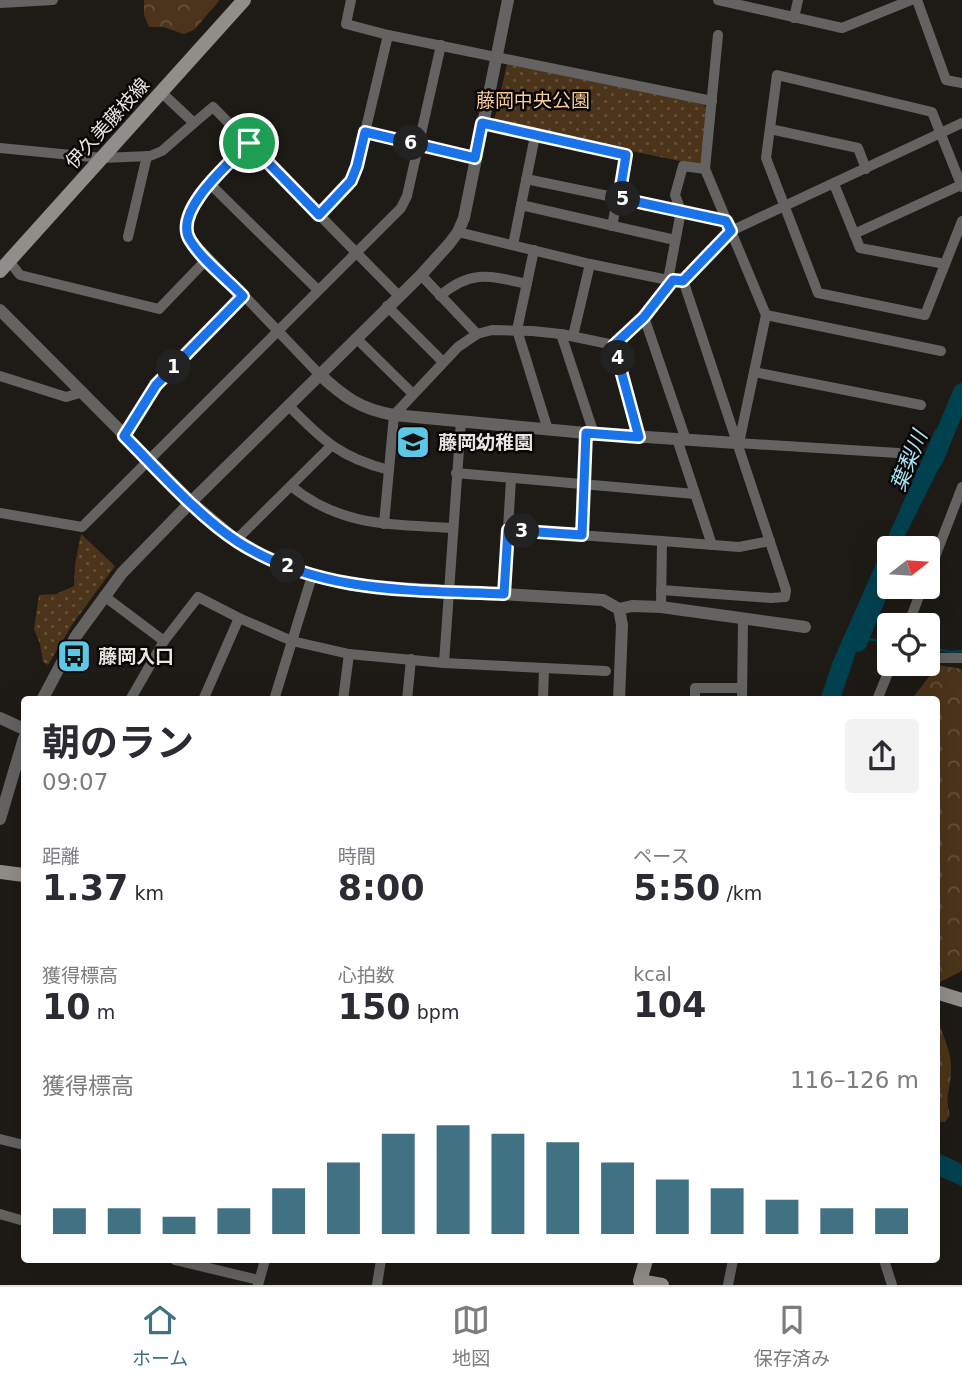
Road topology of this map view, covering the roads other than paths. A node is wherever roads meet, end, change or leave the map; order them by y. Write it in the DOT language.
graph roads {
  1 [pos="53,0"];
  2 [pos="244,0"];
  3 [pos="351,0"];
  4 [pos="508,0"];
  5 [pos="718,0"];
  6 [pos="798,0"];
  7 [pos="911,0"];
  8 [pos="917,0"];
  9 [pos="734,2"];
  10 [pos="0,3"];
  11 [pos="794,18"];
  12 [pos="388,35"];
  13 [pos="718,35"];
  14 [pos="441,45"];
  15 [pos="495,57"];
  16 [pos="962,83"];
  17 [pos="161,92"];
  18 [pos="712,101"];
  19 [pos="194,123"];
  20 [pos="482,123"];
  21 [pos="962,123"];
  22 [pos="770,129"];
  23 [pos="365,132"];
  24 [pos="942,133"];
  25 [pos="535,136"];
  26 [pos="249,143"];
  27 [pos="420,145"];
  28 [pos="0,148"];
  29 [pos="148,156"];
  30 [pos="102,158"];
  31 [pos="475,158"];
  32 [pos="705,169"];
  33 [pos="866,169"];
  34 [pos="526,179"];
  35 [pos="210,184"];
  36 [pos="834,184"];
  37 [pos="962,186"];
  38 [pos="619,198"];
  39 [pos="521,205"];
  40 [pos="785,208"];
  41 [pos="681,211"];
  42 [pos="319,215"];
  43 [pos="726,221"];
  44 [pos="962,221"];
  45 [pos="612,226"];
  46 [pos="731,231"];
  47 [pos="458,232"];
  48 [pos="854,234"];
  49 [pos="128,237"];
  50 [pos="675,240"];
  51 [pos="513,245"];
  52 [pos="534,250"];
  53 [pos="356,253"];
  54 [pos="207,259"];
  55 [pos="590,264"];
  56 [pos="945,264"];
  57 [pos="4,266"];
  58 [pos="421,275"];
  59 [pos="674,280"];
  60 [pos="527,284"];
  61 [pos="318,290"];
  62 [pos="398,295"];
  63 [pos="243,296"];
  64 [pos="440,296"];
  65 [pos="387,306"];
  66 [pos="0,310"];
  67 [pos="766,315"];
  68 [pos="644,317"];
  69 [pos="517,330"];
  70 [pos="280,332"];
  71 [pos="477,334"];
  72 [pos="561,334"];
  73 [pos="573,336"];
  74 [pos="356,338"];
  75 [pos="614,345"];
  76 [pos="942,351"];
  77 [pos="443,362"];
  78 [pos="754,372"];
  79 [pos="319,374"];
  80 [pos="0,376"];
  81 [pos="83,392"];
  82 [pos="413,394"];
  83 [pos="288,405"];
  84 [pos="921,405"];
  85 [pos="394,415"];
  86 [pos="461,421"];
  87 [pos="548,430"];
  88 [pos="590,433"];
  89 [pos="124,436"];
  90 [pos="639,437"];
  91 [pos="682,439"];
  92 [pos="738,443"];
  93 [pos="331,446"];
  94 [pos="898,453"];
  95 [pos="149,460"];
  96 [pos="389,470"];
  97 [pos="456,473"];
  98 [pos="511,479"];
  99 [pos="584,485"];
  100 [pos="291,486"];
  101 [pos="962,487"];
  102 [pos="695,494"];
  103 [pos="191,502"];
  104 [pos="0,513"];
  105 [pos="384,524"];
  106 [pos="452,528"];
  107 [pos="508,530"];
  108 [pos="582,535"];
  109 [pos="236,540"];
  110 [pos="663,541"];
  111 [pos="770,541"];
  112 [pos="940,544"];
  113 [pos="712,545"];
  114 [pos="312,576"];
  115 [pos="661,590"];
  116 [pos="451,592"];
  117 [pos="504,594"];
  118 [pos="104,596"];
  119 [pos="661,607"];
  120 [pos="619,609"];
  121 [pos="239,618"];
  122 [pos="743,619"];
  123 [pos="805,627"];
  124 [pos="164,641"];
  125 [pos="292,641"];
  126 [pos="349,654"];
  127 [pos="940,658"];
  128 [pos="962,658"];
  129 [pos="411,659"];
  130 [pos="444,663"];
  131 [pos="544,668"];
  132 [pos="607,671"];
  133 [pos="887,676"];
  134 [pos="742,688"];
  135 [pos="44,696"];
  136 [pos="132,696"];
  137 [pos="205,696"];
  138 [pos="275,696"];
  139 [pos="344,696"];
  140 [pos="407,696"];
  141 [pos="543,696"];
  142 [pos="619,696"];
  143 [pos="695,696"];
  144 [pos="742,696"];
  145 [pos="879,696"];
  146 [pos="0,718"];
  147 [pos="21,728"];
  148 [pos="21,748"];
  149 [pos="0,816"];
  150 [pos="0,872"];
  151 [pos="21,875"];
  152 [pos="940,993"];
  153 [pos="962,1000"];
  154 [pos="0,1139"];
  155 [pos="21,1144"];
  156 [pos="0,1214"];
  157 [pos="21,1220"];
  158 [pos="187,1263"];
  159 [pos="264,1263"];
  160 [pos="381,1263"];
  161 [pos="645,1263"];
  162 [pos="733,1263"];
  163 [pos="885,1263"];
  164 [pos="259,1283"];
  165 [pos="640,1283"];
  166 [pos="377,1285"];
  167 [pos="662,1285"];
  168 [pos="729,1285"];
  169 [pos="892,1285"];
  1 -- 10 [label="street"];
  2 -- 17 [label="main road, 伊久美藤枝線"];
  3 -- 12 [label="street"];
  4 -- 15 [label="street"];
  5 -- 9 [label="street"];
  6 -- 11 [label="street"];
  7 -- 11 [label="street"];
  8 -- 16 [label="street"];
  9 -- 11 [label="street"];
  12 -- 14 [label="street"];
  12 -- 23 [label="street"];
  13 -- 18 [label="street"];
  14 -- 15 [label="street"];
  14 -- 27 [label="street"];
  15 -- 18 [label="street"];
  15 -- 20 [label="street"];
  17 -- 19 [label="street"];
  17 -- 30 [label="main road, 伊久美藤枝線"];
  18 -- 32 [label="street"];
  19 -- 26 [label="street"];
  19 -- 29 [label="street"];
  20 -- 25 [label="street"];
  20 -- 31 [label="street"];
  21 -- 24 [label="street"];
  22 -- 24 [label="street"];
  22 -- 33 [label="street"];
  22 -- 40 [label="street"];
  23 -- 27 [label="street"];
  23 -- 42 [label="street"];
  24 -- 33 [label="street"];
  24 -- 37 [label="street"];
  25 -- 34 [label="street"];
  25 -- 38 [label="street"];
  26 -- 35 [label="street"];
  26 -- 42 [label="street"];
  27 -- 31 [label="street"];
  27 -- 53 [label="street"];
  28 -- 30 [label="street"];
  29 -- 30 [label="street"];
  29 -- 49 [label="street"];
  30 -- 57 [label="main road, 伊久美藤枝線"];
  31 -- 47 [label="street"];
  32 -- 41 [label="street"];
  32 -- 43 [label="street"];
  33 -- 36 [label="street"];
  34 -- 38 [label="street"];
  34 -- 39 [label="street"];
  35 -- 54 [label="street"];
  35 -- 61 [label="street"];
  36 -- 40 [label="street"];
  36 -- 48 [label="street"];
  37 -- 48 [label="street"];
  38 -- 41 [label="street"];
  38 -- 45 [label="street"];
  39 -- 45 [label="street"];
  39 -- 51 [label="street"];
  40 -- 46 [label="street"];
  40 -- 56 [label="street"];
  41 -- 43 [label="street"];
  41 -- 50 [label="street"];
  42 -- 53 [label="street"];
  43 -- 46 [label="street"];
  44 -- 56 [label="street"];
  45 -- 50 [label="street"];
  46 -- 59 [label="street"];
  46 -- 67 [label="street"];
  47 -- 51 [label="street"];
  47 -- 58 [label="street"];
  48 -- 56 [label="street"];
  50 -- 59 [label="street"];
  51 -- 52 [label="street"];
  52 -- 55 [label="street"];
  52 -- 60 [label="street"];
  53 -- 61 [label="street"];
  53 -- 62 [label="street"];
  54 -- 57 [label="street"];
  54 -- 63 [label="street"];
  55 -- 59 [label="street"];
  55 -- 73 [label="street"];
  58 -- 62 [label="street"];
  58 -- 64 [label="street"];
  59 -- 68 [label="street"];
  59 -- 92 [label="street"];
  60 -- 64 [label="street"];
  60 -- 69 [label="street"];
  61 -- 70 [label="street"];
  62 -- 65 [label="street"];
  63 -- 70 [label="street"];
  63 -- 89 [label="street"];
  64 -- 71 [label="street"];
  65 -- 74 [label="street"];
  65 -- 77 [label="street"];
  66 -- 81 [label="street"];
  67 -- 76 [label="street"];
  67 -- 78 [label="street"];
  68 -- 75 [label="street"];
  68 -- 91 [label="street"];
  69 -- 71 [label="street"];
  69 -- 72 [label="street"];
  69 -- 87 [label="street"];
  70 -- 79 [label="street"];
  70 -- 95 [label="street"];
  71 -- 77 [label="street"];
  72 -- 73 [label="street"];
  72 -- 88 [label="street"];
  73 -- 75 [label="street"];
  74 -- 79 [label="street"];
  74 -- 82 [label="street"];
  75 -- 90 [label="street"];
  77 -- 82 [label="street"];
  78 -- 84 [label="street"];
  78 -- 92 [label="street"];
  79 -- 83 [label="street"];
  79 -- 85 [label="street"];
  80 -- 81 [label="street"];
  81 -- 89 [label="street"];
  82 -- 85 [label="street"];
  83 -- 93 [label="street"];
  83 -- 103 [label="street"];
  85 -- 86 [label="street"];
  85 -- 96 [label="street"];
  86 -- 87 [label="street"];
  86 -- 97 [label="street"];
  87 -- 88 [label="street"];
  88 -- 90 [label="street"];
  88 -- 99 [label="street"];
  89 -- 95 [label="street"];
  90 -- 91 [label="street"];
  91 -- 92 [label="street"];
  91 -- 102 [label="street"];
  92 -- 94 [label="street"];
  92 -- 111 [label="street"];
  93 -- 96 [label="street"];
  93 -- 100 [label="street"];
  95 -- 103 [label="street"];
  95 -- 104 [label="street"];
  96 -- 105 [label="street"];
  97 -- 98 [label="street"];
  97 -- 106 [label="street"];
  98 -- 99 [label="street"];
  98 -- 107 [label="street"];
  99 -- 102 [label="street"];
  99 -- 108 [label="street"];
  100 -- 105 [label="street"];
  100 -- 109 [label="street"];
  101 -- 112 [label="street"];
  102 -- 113 [label="street"];
  103 -- 109 [label="street"];
  103 -- 118 [label="street"];
  105 -- 106 [label="street"];
  106 -- 116 [label="street"];
  107 -- 108 [label="street"];
  107 -- 117 [label="street"];
  108 -- 110 [label="street"];
  109 -- 114 [label="street"];
  110 -- 113 [label="street"];
  110 -- 115 [label="street"];
  111 -- 113 [label="street"];
  111 -- 115 [label="street"];
  114 -- 116 [label="street"];
  114 -- 125 [label="street"];
  115 -- 119 [label="street"];
  116 -- 117 [label="street"];
  116 -- 130 [label="street"];
  117 -- 120 [label="street"];
  118 -- 124 [label="street"];
  118 -- 135 [label="street"];
  119 -- 120 [label="street"];
  119 -- 122 [label="street"];
  120 -- 142 [label="street"];
  121 -- 124 [label="street"];
  121 -- 125 [label="street"];
  121 -- 137 [label="street"];
  122 -- 123 [label="street"];
  122 -- 134 [label="street"];
  124 -- 136 [label="street"];
  125 -- 126 [label="street"];
  125 -- 138 [label="street"];
  126 -- 129 [label="street"];
  126 -- 139 [label="street"];
  127 -- 128 [label="street"];
  129 -- 130 [label="street"];
  129 -- 140 [label="street"];
  130 -- 131 [label="street"];
  131 -- 132 [label="street"];
  131 -- 141 [label="street"];
  133 -- 145 [label="street"];
  134 -- 143 [label="street"];
  134 -- 144 [label="street"];
  146 -- 147 [label="street"];
  148 -- 149 [label="street"];
  150 -- 151 [label="main road"];
  152 -- 153 [label="main road"];
  154 -- 155 [label="street"];
  156 -- 157 [label="street"];
  158 -- 164 [label="street"];
  159 -- 164 [label="street"];
  160 -- 166 [label="street"];
  161 -- 165 [label="main road"];
  162 -- 168 [label="street"];
  163 -- 169 [label="street"];
  165 -- 167 [label="main road"];
}
